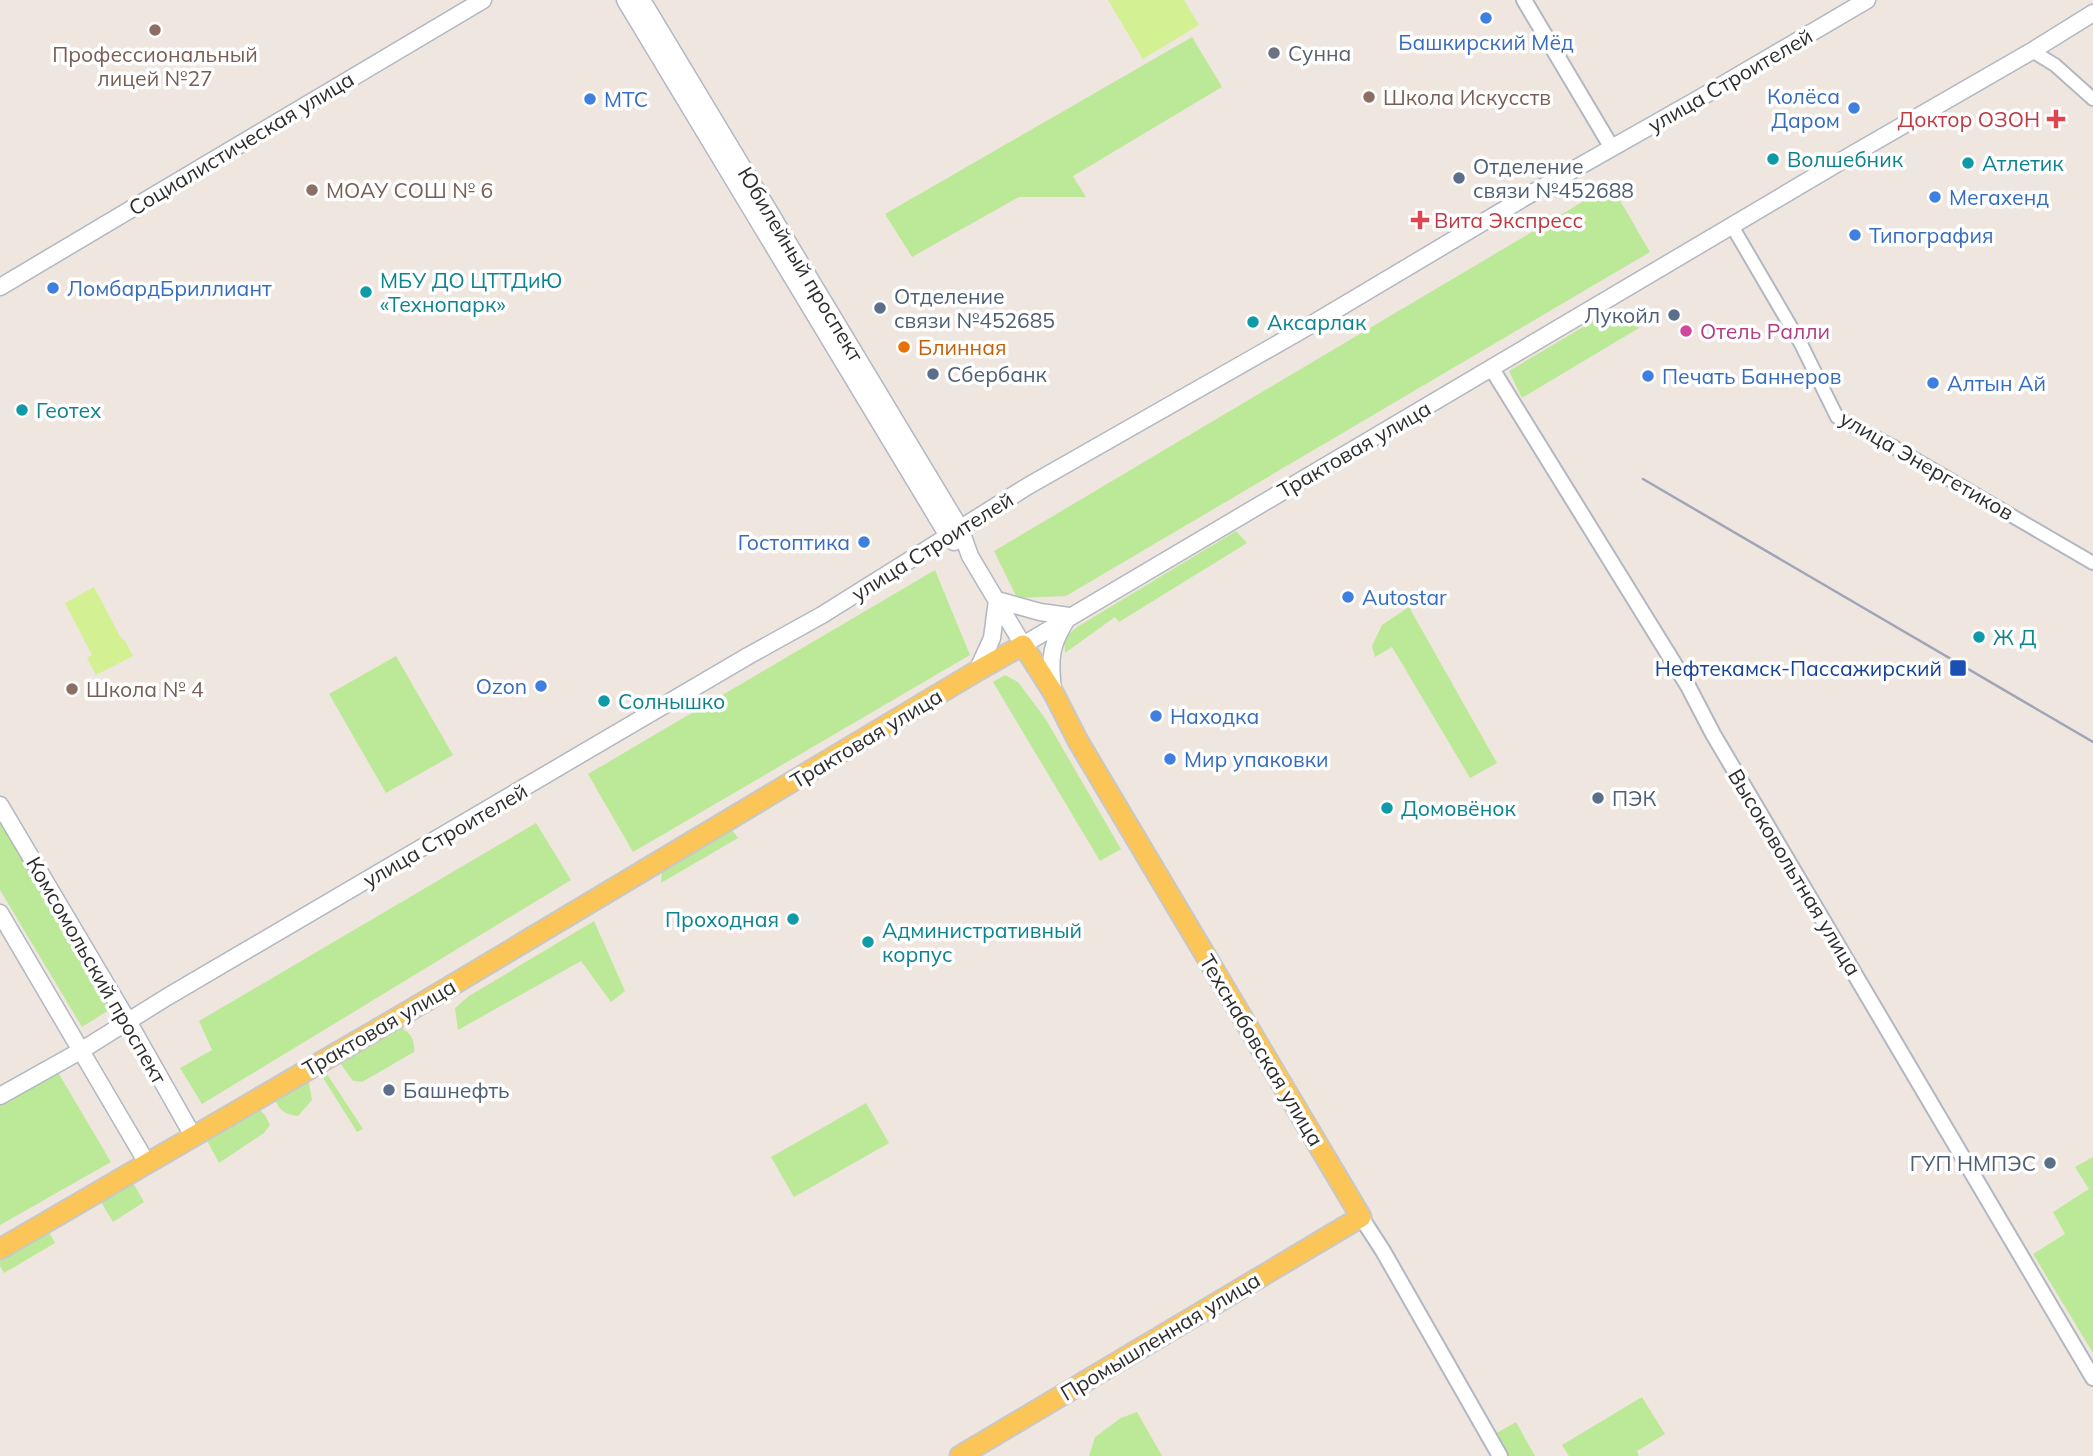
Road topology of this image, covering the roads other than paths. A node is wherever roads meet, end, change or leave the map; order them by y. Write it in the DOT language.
graph roads {
  1 [pos="483,0"];
  2 [pos="625,0"];
  3 [pos="642,0"];
  4 [pos="1524,0"];
  5 [pos="1867,0"];
  6 [pos="2093,13"];
  7 [pos="2032,51"];
  8 [pos="2093,99"];
  9 [pos="1612,148"];
  10 [pos="1732,226"];
  11 [pos="0,287"];
  12 [pos="1492,369"];
  13 [pos="954,532"];
  14 [pos="2093,563"];
  15 [pos="997,600"];
  16 [pos="1069,617"];
  17 [pos="1023,645"];
  18 [pos="977,671"];
  19 [pos="1053,692"];
  20 [pos="0,804"];
  21 [pos="0,913"];
  22 [pos="128,1021"];
  23 [pos="82,1050"];
  24 [pos="0,1096"];
  25 [pos="193,1136"];
  26 [pos="147,1163"];
  27 [pos="1361,1217"];
  28 [pos="0,1249"];
  29 [pos="2093,1378"];
  30 [pos="960,1456"];
  31 [pos="1500,1456"];
  1 -- 11 [label="main road, Социалистическая улица"];
  2 -- 13 [label="main road"];
  3 -- 13 [label="main road, Юбилейный проспект"];
  4 -- 9 [label="street"];
  5 -- 9 [label="main road, улица Строителей"];
  6 -- 7 [label="main road, Трактовая улица"];
  7 -- 8 [label="street"];
  7 -- 10 [label="main road, Трактовая улица"];
  9 -- 13 [label="main road, улица Строителей"];
  10 -- 12 [label="main road, Трактовая улица"];
  10 -- 14 [label="street, улица Энергетиков"];
  12 -- 16 [label="main road, Трактовая улица"];
  12 -- 29 [label="street, Высоковольтная улица"];
  13 -- 15 [label="main road"];
  13 -- 22 [label="main road, улица Строителей"];
  15 -- 16 [label="main road"];
  15 -- 17 [label="main road"];
  15 -- 18 [label="main road"];
  16 -- 17 [label="main road, Трактовая улица"];
  16 -- 19 [label="main road"];
  17 -- 18 [label="main road, Трактовая улица"];
  17 -- 19 [label="main road, Техснабовская улица"];
  18 -- 19 [label="main road"];
  18 -- 25 [label="main road, Трактовая улица"];
  19 -- 27 [label="main road, Техснабовская улица"];
  20 -- 22 [label="main road, Комсомольский проспект"];
  21 -- 23 [label="main road"];
  22 -- 23 [label="main road, улица Строителей"];
  22 -- 25 [label="main road, Комсомольский проспект"];
  23 -- 24 [label="main road, улица Строителей"];
  23 -- 26 [label="main road"];
  25 -- 26 [label="main road, Трактовая улица"];
  26 -- 28 [label="main road, Трактовая улица"];
  27 -- 30 [label="main road, Промышленная улица"];
  27 -- 31 [label="street, Техснабовская улица"];
}
